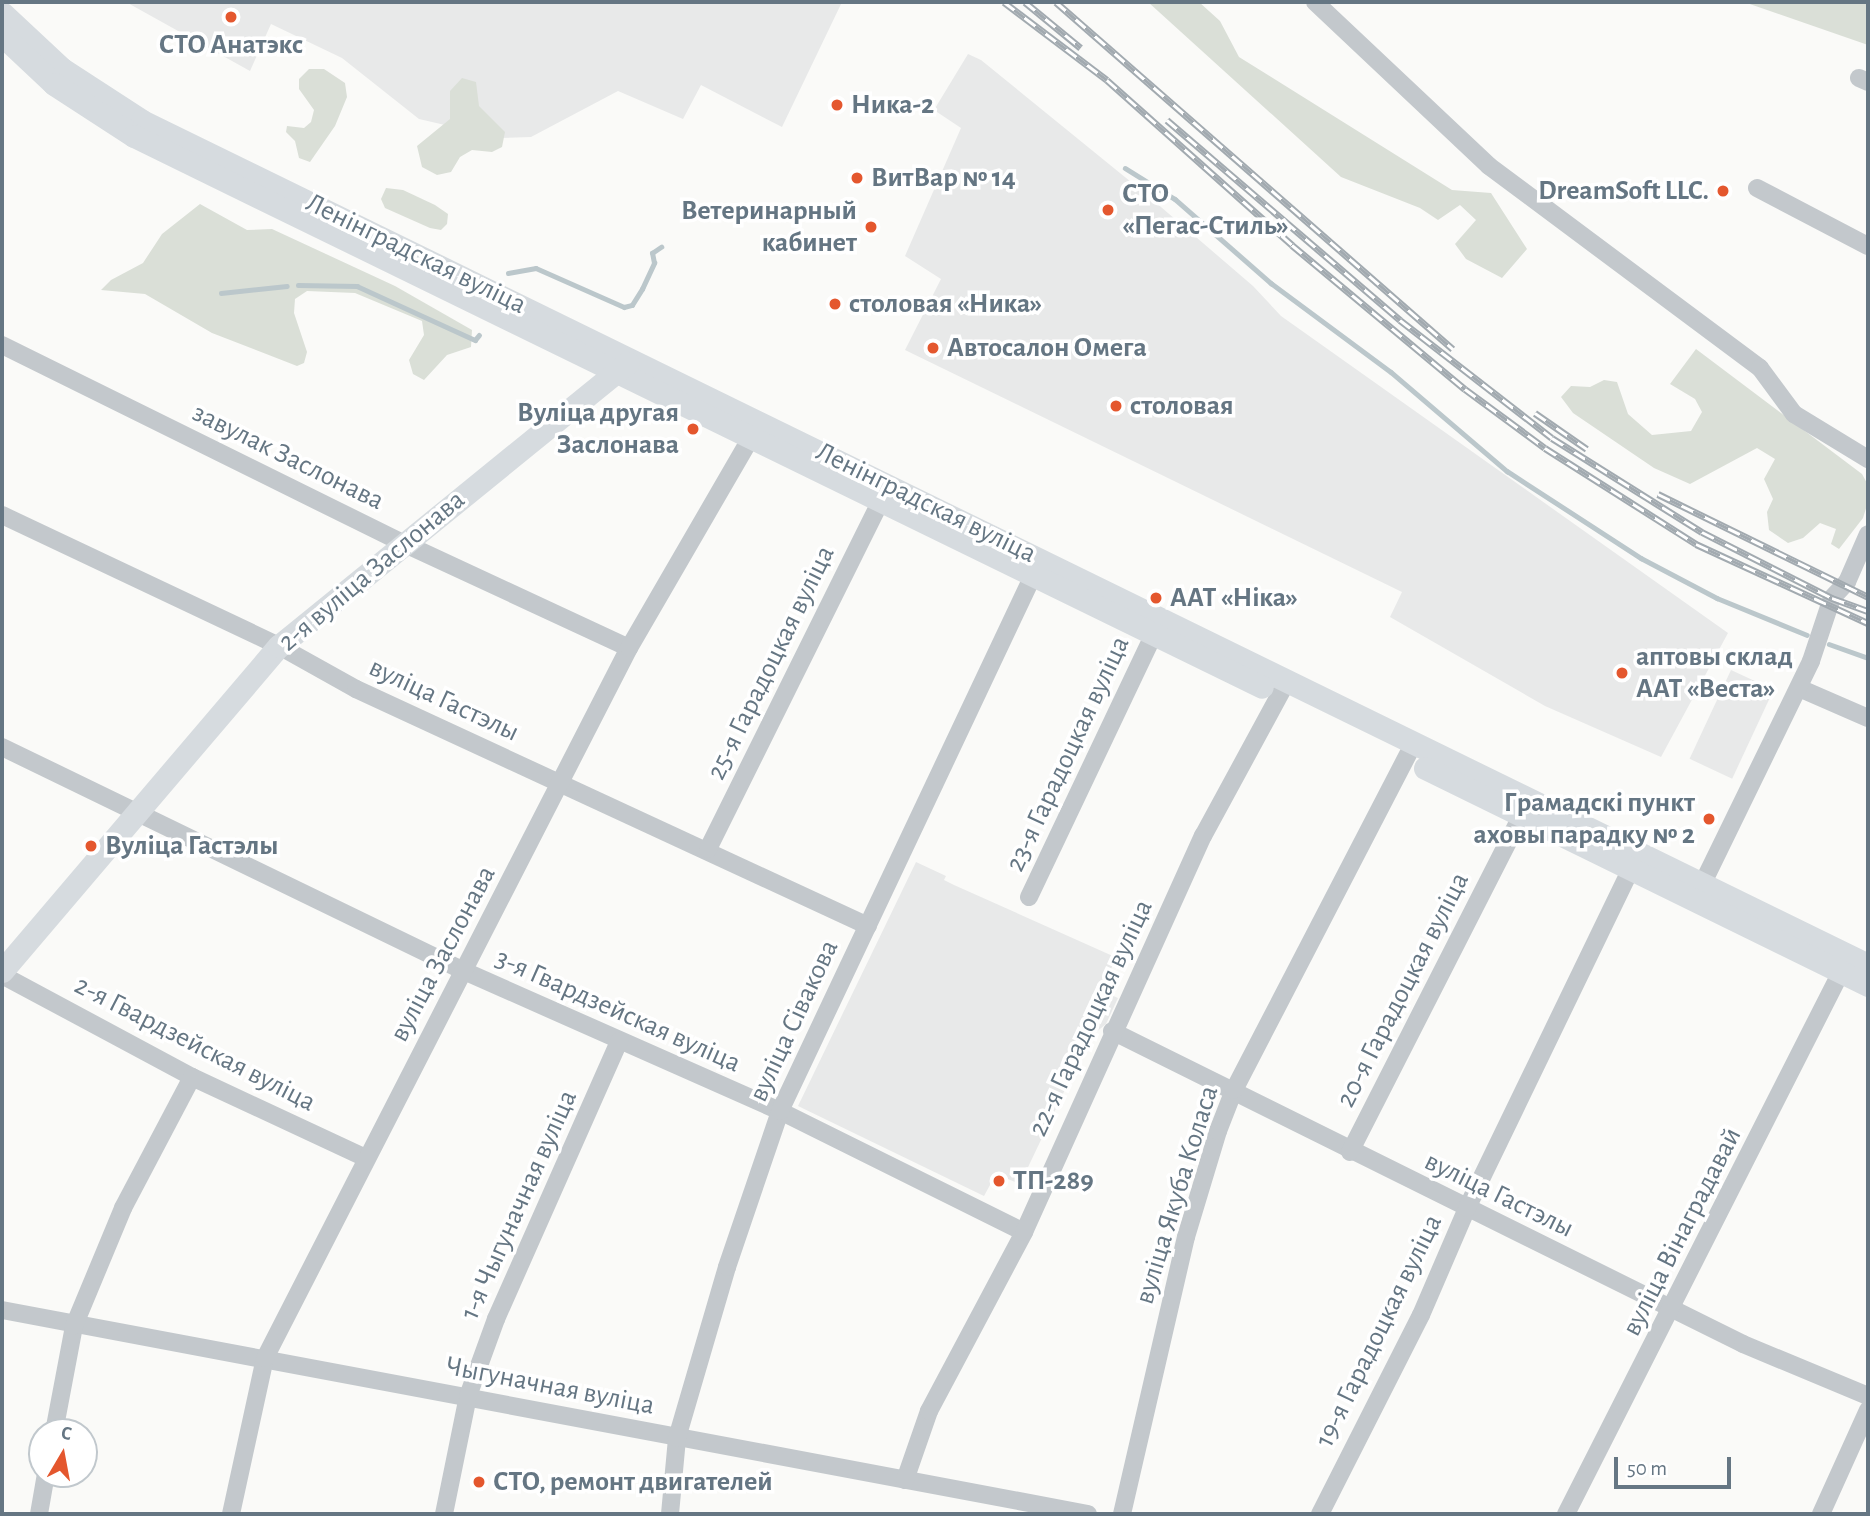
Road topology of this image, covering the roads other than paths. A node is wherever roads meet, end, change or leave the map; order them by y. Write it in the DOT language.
graph roads {
  1 [pos="1315,2"];
  2 [pos="2,13"];
  3 [pos="2,35"];
  4 [pos="93,102"];
  5 [pos="1757,188"];
  6 [pos="1868,246"];
  7 [pos="2,345"];
  8 [pos="625,365"];
  9 [pos="756,430"];
  10 [pos="1868,459"];
  11 [pos="884,492"];
  12 [pos="2,515"];
  13 [pos="1868,534"];
  14 [pos="403,543"];
  15 [pos="1037,566"];
  16 [pos="1158,626"];
  17 [pos="279,646"];
  18 [pos="629,648"];
  19 [pos="1283,688"];
  20 [pos="1799,688"];
  21 [pos="1868,718"];
  22 [pos="2,747"];
  23 [pos="1409,751"];
  24 [pos="562,783"];
  25 [pos="1526,808"];
  26 [pos="137,813"];
  27 [pos="708,849"];
  28 [pos="1635,861"];
  29 [pos="1699,891"];
  30 [pos="1029,897"];
  31 [pos="868,926"];
  32 [pos="1853,964"];
  33 [pos="464,971"];
  34 [pos="2,973"];
  35 [pos="1868,985"];
  36 [pos="1112,1031"];
  37 [pos="619,1041"];
  38 [pos="192,1077"];
  39 [pos="1234,1090"];
  40 [pos="780,1111"];
  41 [pos="1350,1152"];
  42 [pos="366,1158"];
  43 [pos="1467,1209"];
  44 [pos="1024,1232"];
  45 [pos="1675,1308"];
  46 [pos="2,1310"];
  47 [pos="74,1326"];
  48 [pos="265,1358"];
  49 [pos="468,1396"];
  50 [pos="1868,1396"];
  51 [pos="1868,1410"];
  52 [pos="57,1418"];
  53 [pos="677,1438"];
  54 [pos="905,1480"];
  55 [pos="44,1488"];
  56 [pos="39,1514"];
  57 [pos="231,1514"];
  58 [pos="444,1514"];
  59 [pos="670,1514"];
  60 [pos="1088,1514"];
  61 [pos="1122,1514"];
  62 [pos="1320,1514"];
  63 [pos="1566,1514"];
  64 [pos="1821,1514"];
  1 -- 10 [label="street"];
  2 -- 4 [label="main road, Ленінградская вуліца"];
  3 -- 4 [label="main road, Ленінградская вуліца"];
  4 -- 8 [label="main road, Ленінградская вуліца"];
  5 -- 6 [label="street"];
  7 -- 14 [label="street, завулак Заслонава"];
  8 -- 9 [label="main road, Ленінградская вуліца"];
  8 -- 14 [label="main road, 2-я вуліца Заслонава"];
  9 -- 11 [label="main road, Ленінградская вуліца"];
  9 -- 18 [label="street, вуліца Заслонава"];
  11 -- 15 [label="main road, Ленінградская вуліца"];
  11 -- 27 [label="street, 25-я Гарадоцкая вуліца"];
  12 -- 17 [label="street, вуліца Гастэлы"];
  13 -- 20 [label="street"];
  14 -- 17 [label="main road, 2-я вуліца Заслонава"];
  14 -- 18 [label="street, завулак Заслонава"];
  15 -- 16 [label="main road, Ленінградская вуліца"];
  15 -- 31 [label="street, вуліца Сівакова"];
  16 -- 19 [label="main road, Ленінградская вуліца"];
  16 -- 30 [label="street, 23-я Гарадоцкая вуліца"];
  17 -- 24 [label="street, вуліца Гастэлы"];
  17 -- 26 [label="main road, 2-я вуліца Заслонава"];
  18 -- 24 [label="street, вуліца Заслонава"];
  19 -- 23 [label="main road, Ленінградская вуліца"];
  19 -- 36 [label="street, 22-я Гарадоцкая вуліца"];
  20 -- 21 [label="street"];
  20 -- 29 [label="street"];
  22 -- 26 [label="street, 3-я Гвардзейская вуліца"];
  23 -- 25 [label="main road, Ленінградская вуліца"];
  23 -- 39 [label="street, вуліца Якуба Коласа"];
  24 -- 27 [label="street, вуліца Гастэлы"];
  24 -- 33 [label="street, вуліца Заслонава"];
  25 -- 28 [label="main road, Ленінградская вуліца"];
  25 -- 41 [label="street, 20-я Гарадоцкая вуліца"];
  26 -- 33 [label="street, 3-я Гвардзейская вуліца"];
  26 -- 34 [label="main road, 2-я вуліца Заслонава"];
  27 -- 31 [label="street, вуліца Гастэлы"];
  28 -- 29 [label="main road, Ленінградская вуліца"];
  28 -- 43 [label="street, 19-я Гарадоцкая вуліца"];
  29 -- 32 [label="main road, Ленінградская вуліца"];
  31 -- 40 [label="street, вуліца Сівакова"];
  32 -- 35 [label="main road, Ленінградская вуліца"];
  32 -- 45 [label="street, вуліца Вінаградавай"];
  33 -- 37 [label="street, 3-я Гвардзейская вуліца"];
  33 -- 42 [label="street, вуліца Заслонава"];
  34 -- 38 [label="street, 2-я Гвардзейская вуліца"];
  36 -- 39 [label="street, вуліца Гастэлы"];
  36 -- 44 [label="street, 22-я Гарадоцкая вуліца"];
  37 -- 40 [label="street, 3-я Гвардзейская вуліца"];
  37 -- 49 [label="street, 1-я Чыгуначная вуліца"];
  38 -- 42 [label="street, 2-я Гвардзейская вуліца"];
  38 -- 47 [label="street"];
  39 -- 41 [label="street, вуліца Гастэлы"];
  39 -- 61 [label="street, вуліца Якуба Коласа"];
  40 -- 44 [label="street, 3-я Гвардзейская вуліца"];
  40 -- 53 [label="street, вуліца Сівакова"];
  41 -- 43 [label="street, вуліца Гастэлы"];
  42 -- 48 [label="street, вуліца Заслонава"];
  43 -- 45 [label="street, вуліца Гастэлы"];
  43 -- 62 [label="street, 19-я Гарадоцкая вуліца"];
  44 -- 54 [label="street, 22-я Гарадоцкая вуліца"];
  45 -- 50 [label="street, вуліца Гастэлы"];
  45 -- 63 [label="street, вуліца Вінаградавай"];
  46 -- 47 [label="street, Чыгуначная вуліца"];
  47 -- 48 [label="street, Чыгуначная вуліца"];
  47 -- 52 [label="street"];
  48 -- 49 [label="street, Чыгуначная вуліца"];
  48 -- 57 [label="street, вуліца Заслонава"];
  49 -- 53 [label="street, Чыгуначная вуліца"];
  49 -- 58 [label="street, 1-я Чыгуначная вуліца"];
  51 -- 64 [label="street"];
  53 -- 54 [label="street, Чыгуначная вуліца"];
  53 -- 59 [label="street, вуліца Сівакова"];
  54 -- 60 [label="street, Чыгуначная вуліца"];
  55 -- 56 [label="street"];
}
